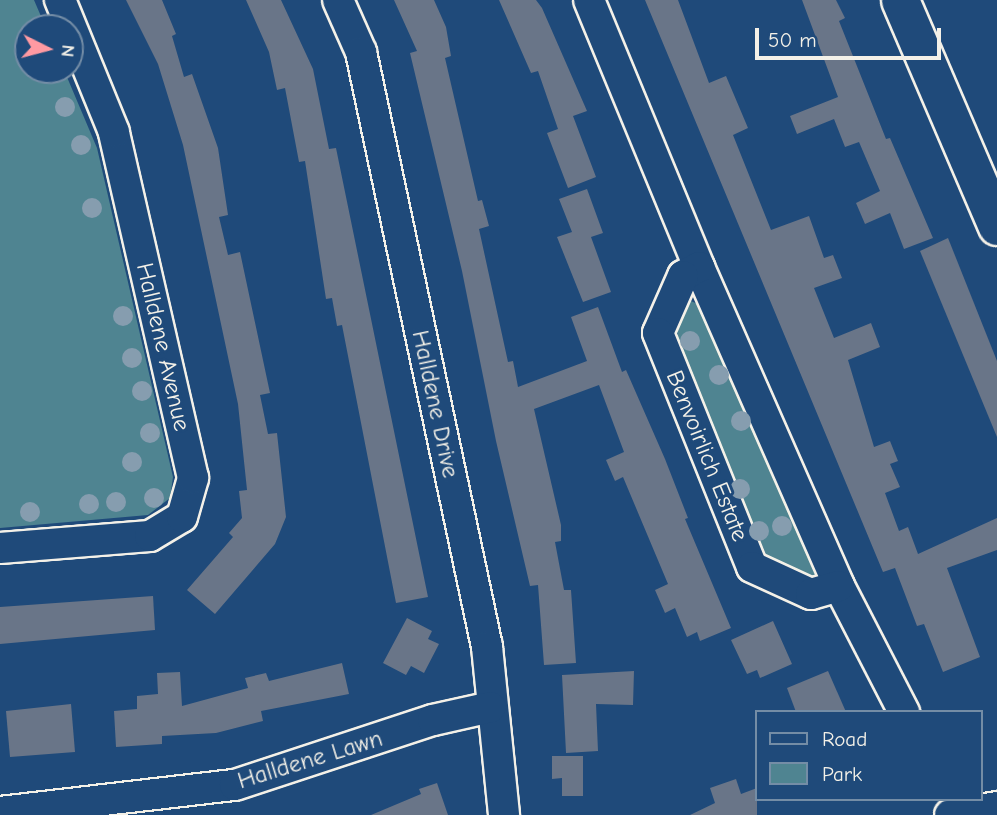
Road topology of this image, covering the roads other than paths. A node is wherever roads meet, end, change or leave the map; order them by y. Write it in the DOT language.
graph roads {
  1 [pos="60,0"];
  2 [pos="338,0"];
  3 [pos="589,0"];
  4 [pos="900,0"];
  5 [pos="997,226"];
  6 [pos="699,267"];
  7 [pos="0,548"];
  8 [pos="839,586"];
  9 [pos="491,707"];
  10 [pos="903,710"];
  11 [pos="997,807"];
  12 [pos="952,809"];
  13 [pos="0,811"];
  14 [pos="504,815"];
  1 -- 7 [label="street, Halldene Avenue"];
  2 -- 9 [label="street, Halldene Drive"];
  3 -- 6 [label="street"];
  4 -- 5 [label="street"];
  6 -- 8 [label="street"];
  6 -- 8 [label="street, Benvoirlich Estate"];
  8 -- 10 [label="street"];
  9 -- 13 [label="street, Halldene Lawn"];
  9 -- 14 [label="street, Halldene Drive"];
  11 -- 12 [label="street"];
}
